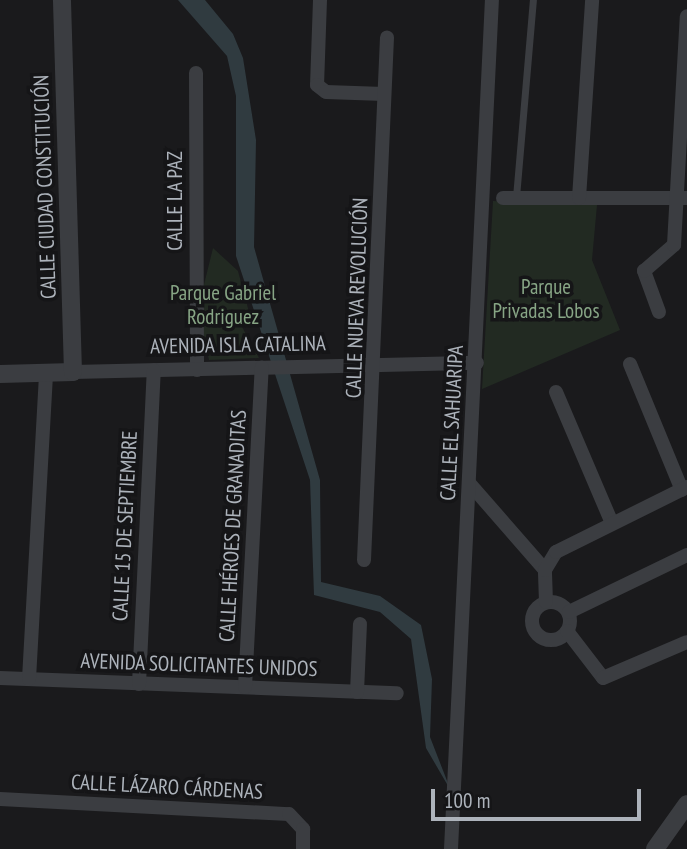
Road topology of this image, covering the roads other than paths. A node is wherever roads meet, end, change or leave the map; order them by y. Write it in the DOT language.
graph roads {
  1 [pos="62,0"];
  2 [pos="320,0"];
  3 [pos="492,0"];
  4 [pos="533,0"];
  5 [pos="592,0"];
  6 [pos="687,16"];
  7 [pos="387,38"];
  8 [pos="196,73"];
  9 [pos="384,94"];
  10 [pos="510,198"];
  11 [pos="579,198"];
  12 [pos="683,198"];
  13 [pos="659,312"];
  14 [pos="478,363"];
  15 [pos="630,364"];
  16 [pos="377,365"];
  17 [pos="266,367"];
  18 [pos="154,370"];
  19 [pos="197,370"];
  20 [pos="73,372"];
  21 [pos="46,373"];
  22 [pos="0,374"];
  23 [pos="556,392"];
  24 [pos="470,484"];
  25 [pos="684,488"];
  26 [pos="612,523"];
  27 [pos="687,555"];
  28 [pos="364,560"];
  29 [pos="545,569"];
  30 [pos="546,602"];
  31 [pos="569,612"];
  32 [pos="359,624"];
  33 [pos="567,631"];
  34 [pos="687,642"];
  35 [pos="0,678"];
  36 [pos="29,679"];
  37 [pos="139,684"];
  38 [pos="245,687"];
  39 [pos="357,692"];
  40 [pos="397,693"];
  41 [pos="0,799"];
  42 [pos="687,804"];
  43 [pos="303,849"];
  44 [pos="451,849"];
  45 [pos="655,849"];
  1 -- 20 [label="street, CALLE CIUDAD CONSTITUCIÓN"];
  2 -- 9 [label="street"];
  3 -- 14 [label="street, CALLE EL SAHUARIPA"];
  4 -- 10 [label="lane"];
  5 -- 11 [label="street"];
  6 -- 12 [label="street"];
  7 -- 9 [label="street, CALLE NUEVA REVOLUCIÓN"];
  8 -- 19 [label="street, CALLE LA PAZ"];
  9 -- 16 [label="street, CALLE NUEVA REVOLUCIÓN"];
  10 -- 11 [label="street"];
  11 -- 12 [label="street"];
  12 -- 13 [label="street"];
  14 -- 16 [label="street, AVENIDA ISLA CATALINA"];
  14 -- 24 [label="street, CALLE EL SAHUARIPA"];
  15 -- 25 [label="street"];
  16 -- 17 [label="street, AVENIDA ISLA CATALINA"];
  16 -- 28 [label="street, CALLE NUEVA REVOLUCIÓN"];
  17 -- 19 [label="street, AVENIDA ISLA CATALINA"];
  17 -- 38 [label="street, CALLE HÉROES DE GRANADITAS"];
  18 -- 19 [label="street, AVENIDA ISLA CATALINA"];
  18 -- 20 [label="street, AVENIDA ISLA CATALINA"];
  18 -- 37 [label="street, CALLE 15 DE SEPTIEMBRE"];
  20 -- 21 [label="street, AVENIDA ISLA CATALINA"];
  21 -- 22 [label="street, AVENIDA ISLA CATALINA"];
  21 -- 36 [label="street"];
  23 -- 26 [label="street"];
  24 -- 29 [label="street"];
  24 -- 44 [label="street, CALLE EL SAHUARIPA"];
  25 -- 26 [label="street"];
  26 -- 29 [label="street"];
  27 -- 31 [label="street"];
  29 -- 30 [label="street"];
  30 -- 31 [label="street"];
  30 -- 33 [label="street"];
  31 -- 33 [label="street"];
  32 -- 39 [label="street"];
  33 -- 34 [label="street"];
  35 -- 36 [label="street, AVENIDA SOLICITANTES UNIDOS"];
  36 -- 37 [label="street, AVENIDA SOLICITANTES UNIDOS"];
  37 -- 38 [label="street, AVENIDA SOLICITANTES UNIDOS"];
  38 -- 39 [label="street, AVENIDA SOLICITANTES UNIDOS"];
  39 -- 40 [label="street, AVENIDA SOLICITANTES UNIDOS"];
  41 -- 43 [label="street, CALLE LÁZARO CÁRDENAS"];
  42 -- 45 [label="street"];
}
